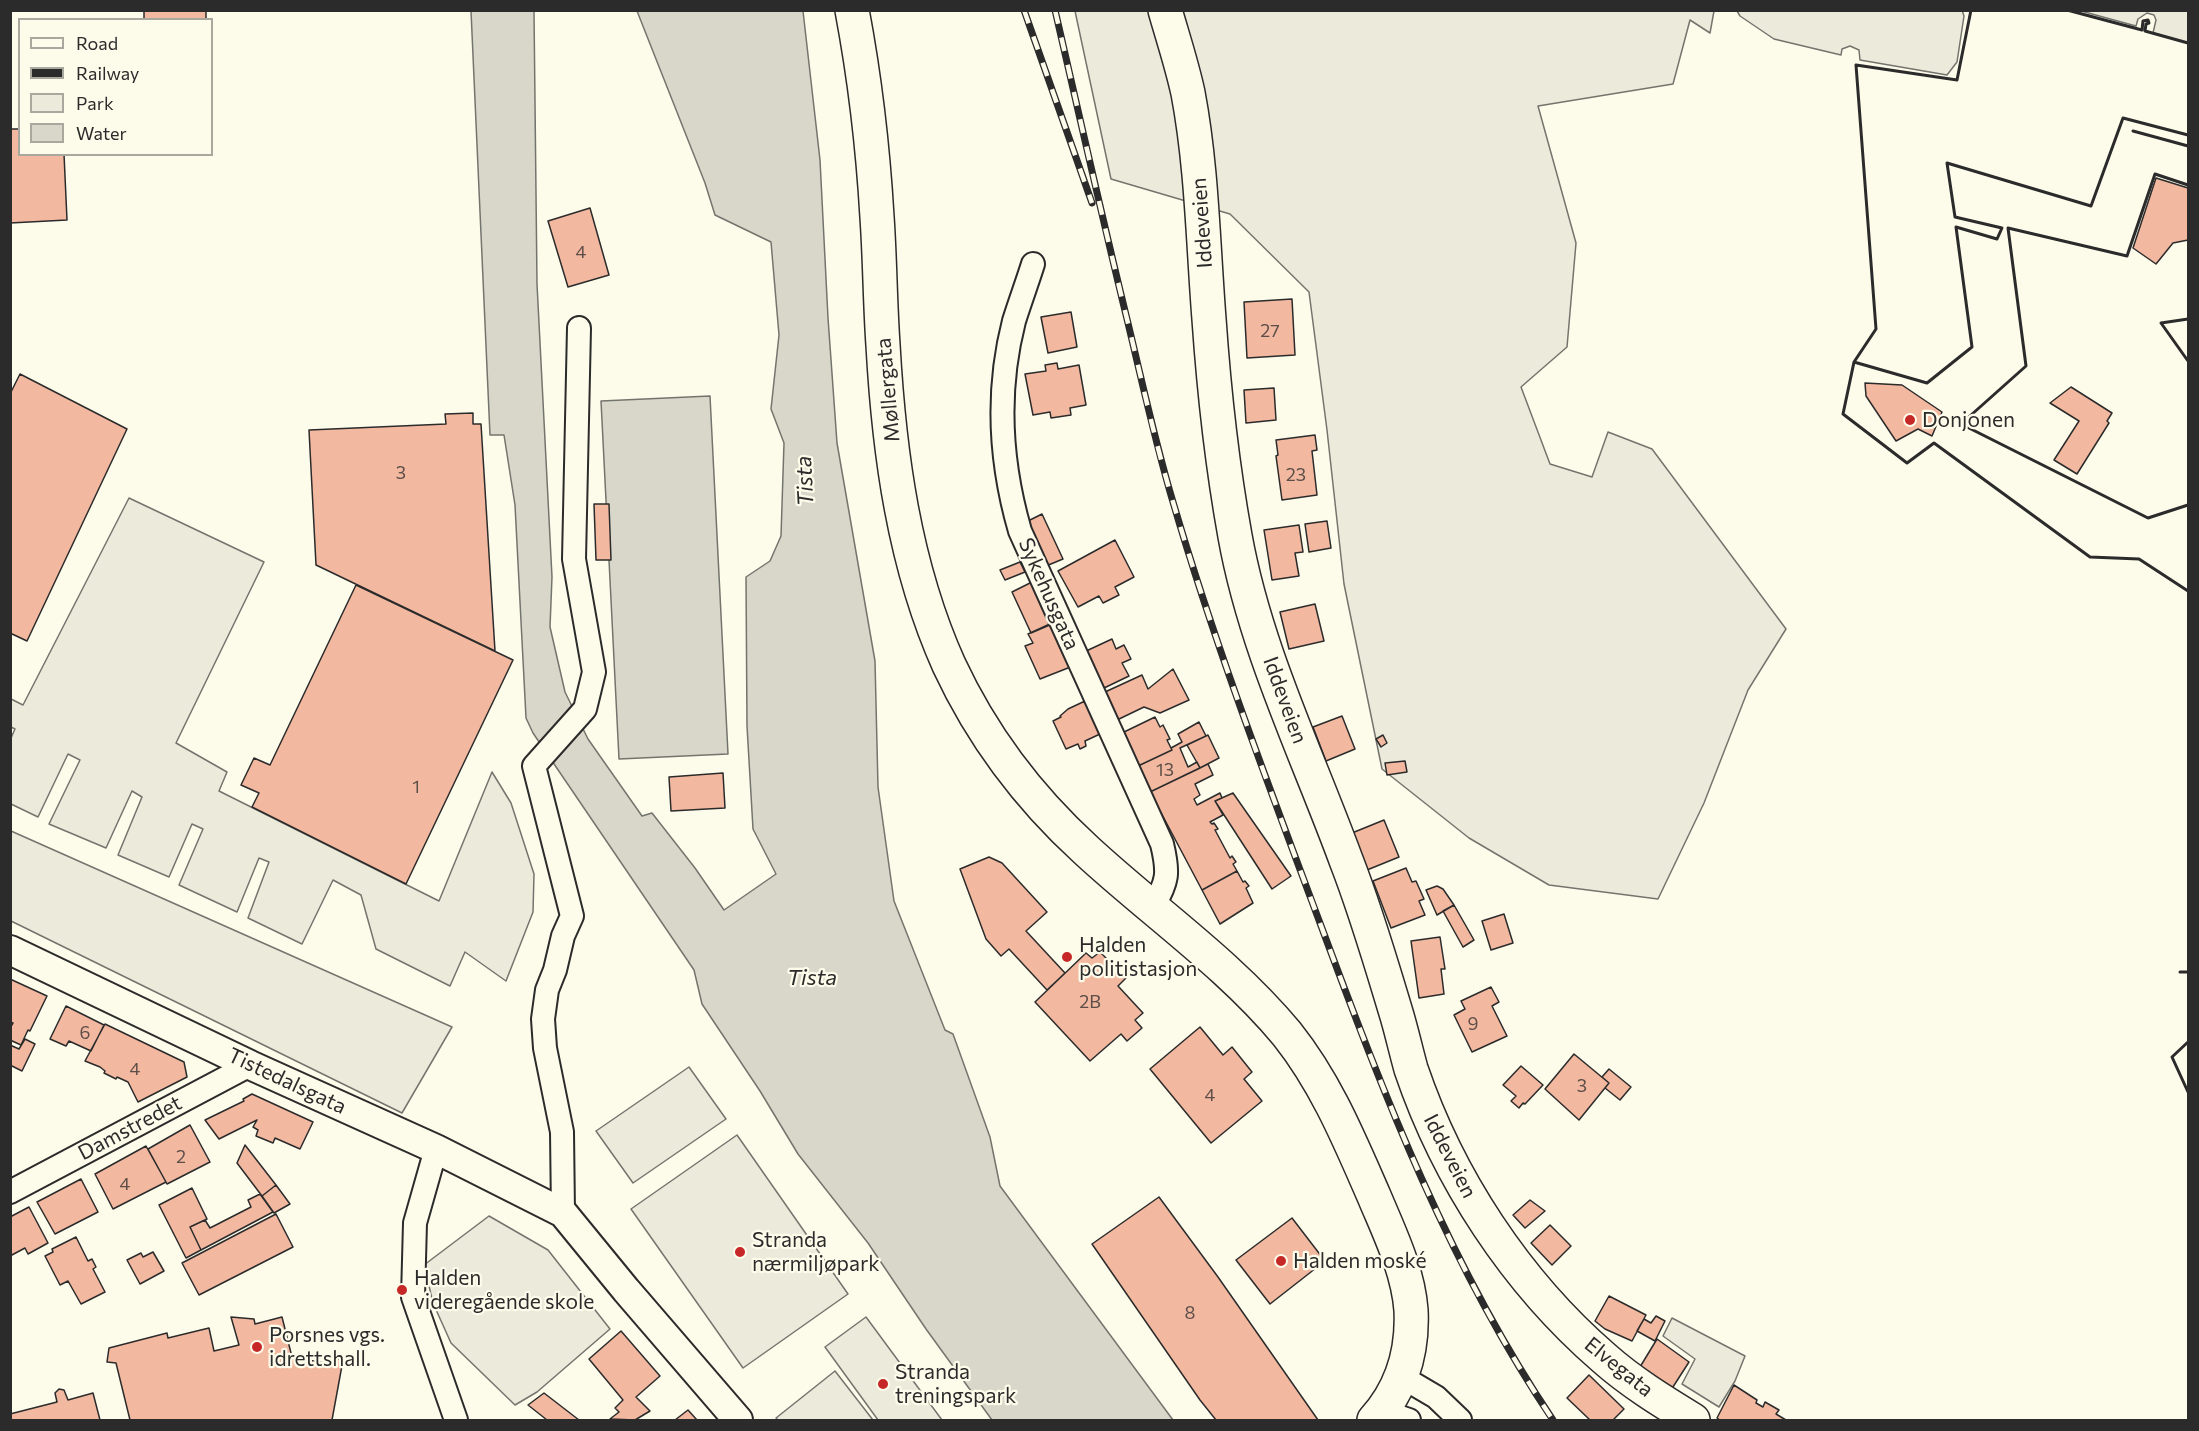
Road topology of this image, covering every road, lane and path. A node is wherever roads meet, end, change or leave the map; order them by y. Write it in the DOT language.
graph roads {
  1 [pos="852,10"];
  2 [pos="1165,10"];
  3 [pos="1033,264"];
  4 [pos="579,328"];
  5 [pos="1153,907"];
  6 [pos="10,950"];
  7 [pos="250,1065"];
  8 [pos="436,1149"];
  9 [pos="10,1192"];
  10 [pos="563,1213"];
  11 [pos="1575,1332"];
  12 [pos="1402,1377"];
  13 [pos="1388,1417"];
  14 [pos="456,1420"];
  15 [pos="738,1420"];
  16 [pos="1460,1420"];
  17 [pos="1693,1420"];
  1 -- 5 [label="main road, Møllergata"];
  2 -- 11 [label="main road, Iddeveien"];
  3 -- 5 [label="street, Sykehusgata"];
  4 -- 10 [label="street"];
  5 -- 12 [label="main road, Møllergata"];
  6 -- 7 [label="street, Tistedalsgata"];
  7 -- 8 [label="street, Tistedalsgata"];
  7 -- 9 [label="street, Damstredet"];
  8 -- 10 [label="street, Tistedalsgata"];
  8 -- 14 [label="street"];
  10 -- 15 [label="street"];
  11 -- 17 [label="main road, Elvegata"];
  12 -- 13 [label="main road, Møllergata"];
  12 -- 16 [label="street"];
}
